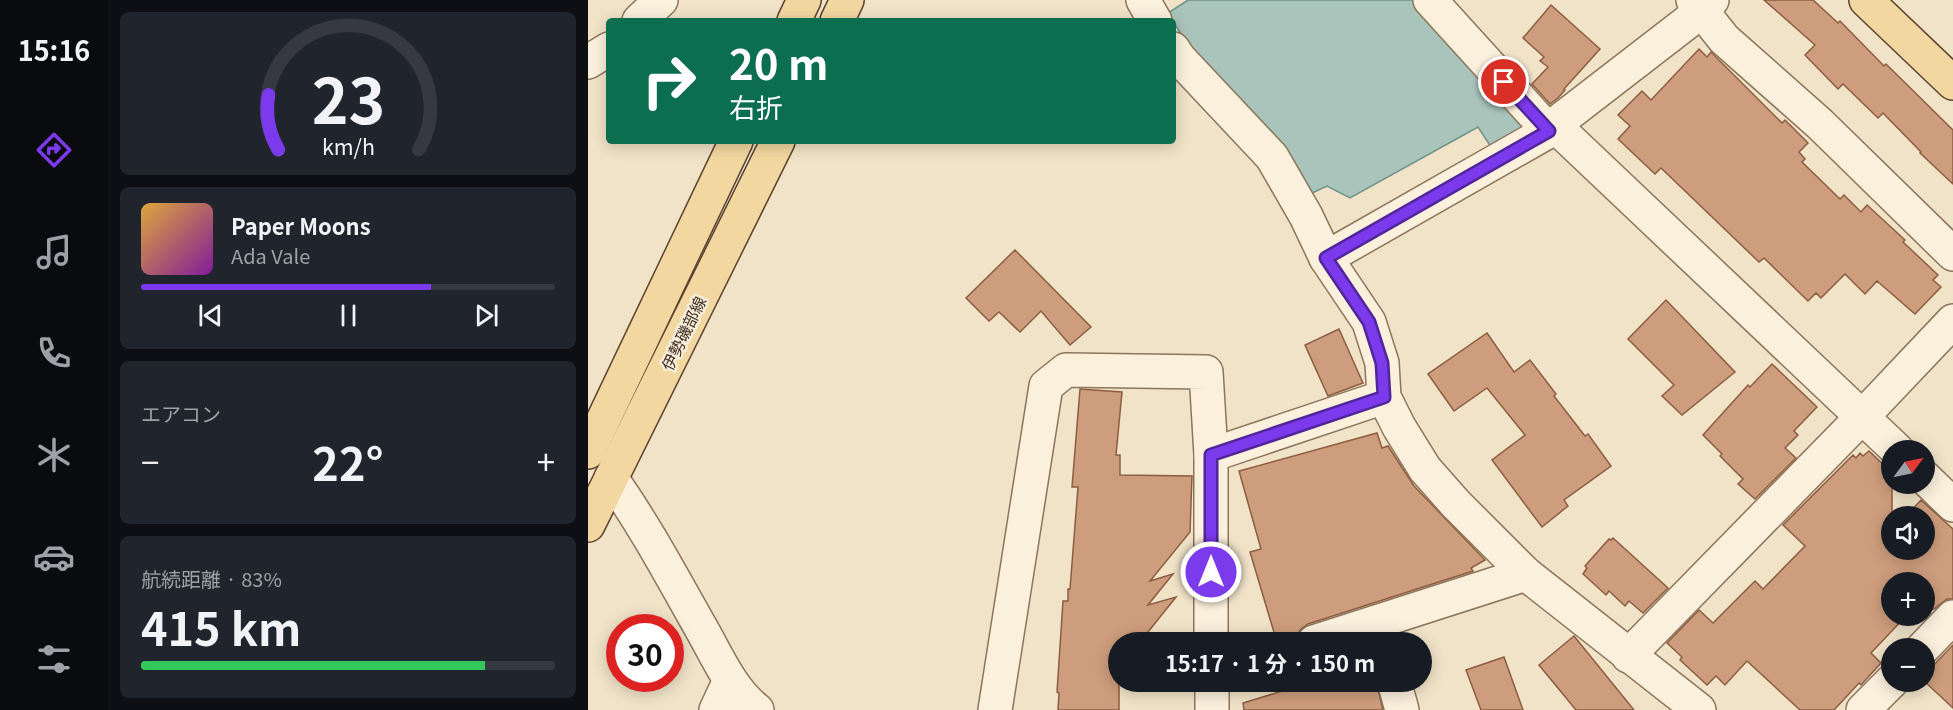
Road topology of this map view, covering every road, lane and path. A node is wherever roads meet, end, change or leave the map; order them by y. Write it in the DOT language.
graph roads {
  1 [pos="661,0"];
  2 [pos="804,0"];
  3 [pos="848,0"];
  4 [pos="1143,0"];
  5 [pos="1430,0"];
  6 [pos="1866,0"];
  7 [pos="1703,3"];
  8 [pos="642,18"];
  9 [pos="795,18"];
  10 [pos="839,18"];
  11 [pos="1153,18"];
  12 [pos="606,51"];
  13 [pos="1176,54"];
  14 [pos="588,62"];
  15 [pos="1953,83"];
  16 [pos="1551,128"];
  17 [pos="735,144"];
  18 [pos="777,144"];
  19 [pos="1953,254"];
  20 [pos="1326,258"];
  21 [pos="1953,321"];
  22 [pos="1384,397"];
  23 [pos="1863,416"];
  24 [pos="1887,440"];
  25 [pos="588,452"];
  26 [pos="1211,455"];
  27 [pos="611,478"];
  28 [pos="1935,488"];
  29 [pos="1953,505"];
  30 [pos="588,525"];
  31 [pos="1526,574"];
  32 [pos="1953,617"];
  33 [pos="1211,632"];
  34 [pos="1380,632"];
  35 [pos="1933,638"];
  36 [pos="1628,656"];
  37 [pos="730,680"];
  38 [pos="1212,692"];
  39 [pos="1397,692"];
  40 [pos="1881,692"];
  41 [pos="716,710"];
  42 [pos="757,710"];
  43 [pos="995,710"];
  44 [pos="1212,710"];
  45 [pos="1402,710"];
  46 [pos="1699,710"];
  47 [pos="1863,710"];
  1 -- 8 [label="street"];
  2 -- 9 [label="main road"];
  3 -- 10 [label="main road"];
  4 -- 11 [label="street"];
  5 -- 16 [label="street"];
  6 -- 15 [label="main road"];
  7 -- 16 [label="street"];
  7 -- 19 [label="street"];
  12 -- 14 [label="street"];
  13 -- 20 [label="street"];
  16 -- 20 [label="street"];
  16 -- 23 [label="street"];
  17 -- 25 [label="main road, 伊勢磯部線"];
  18 -- 27 [label="main road, 伊勢磯部線"];
  20 -- 22 [label="street"];
  21 -- 23 [label="street"];
  22 -- 26 [label="street"];
  22 -- 31 [label="street"];
  23 -- 24 [label="street"];
  23 -- 36 [label="street"];
  26 -- 33 [label="street"];
  26 -- 43 [label="street"];
  27 -- 30 [label="main road, 伊勢磯部線"];
  27 -- 37 [label="street"];
  28 -- 29 [label="street"];
  31 -- 34 [label="street"];
  31 -- 36 [label="street"];
  32 -- 35 [label="street"];
  36 -- 46 [label="street"];
  37 -- 41 [label="street"];
  37 -- 42 [label="street"];
  38 -- 44 [label="street"];
  39 -- 45 [label="street"];
  40 -- 47 [label="street"];
}
